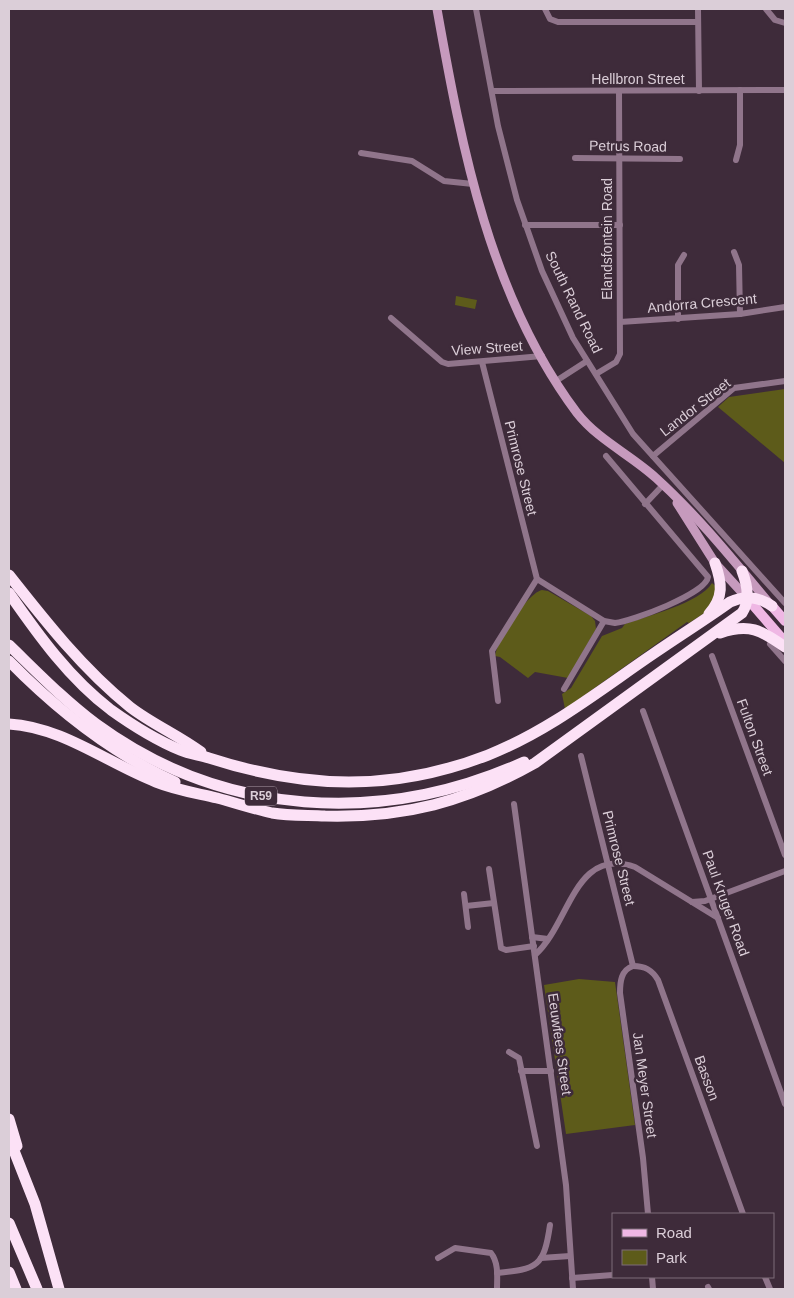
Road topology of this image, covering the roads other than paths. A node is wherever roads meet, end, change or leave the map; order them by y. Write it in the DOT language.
graph roads {
  1 [pos="437,9"];
  2 [pos="476,9"];
  3 [pos="544,9"];
  4 [pos="698,9"];
  5 [pos="766,9"];
  6 [pos="698,22"];
  7 [pos="785,23"];
  8 [pos="740,90"];
  9 [pos="785,90"];
  10 [pos="492,91"];
  11 [pos="619,91"];
  12 [pos="699,91"];
  13 [pos="361,153"];
  14 [pos="575,158"];
  15 [pos="619,159"];
  16 [pos="680,159"];
  17 [pos="736,160"];
  18 [pos="474,184"];
  19 [pos="525,225"];
  20 [pos="620,225"];
  21 [pos="734,252"];
  22 [pos="684,256"];
  23 [pos="785,306"];
  24 [pos="740,314"];
  25 [pos="391,318"];
  26 [pos="678,319"];
  27 [pos="620,322"];
  28 [pos="542,356"];
  29 [pos="587,361"];
  30 [pos="482,362"];
  31 [pos="596,374"];
  32 [pos="556,381"];
  33 [pos="785,381"];
  34 [pos="606,456"];
  35 [pos="653,456"];
  36 [pos="667,489"];
  37 [pos="645,504"];
  38 [pos="715,563"];
  39 [pos="742,571"];
  40 [pos="9,575"];
  41 [pos="537,579"];
  42 [pos="9,593"];
  43 [pos="747,598"];
  44 [pos="785,603"];
  45 [pos="772,606"];
  46 [pos="604,621"];
  47 [pos="785,621"];
  48 [pos="701,622"];
  49 [pos="711,635"];
  50 [pos="785,642"];
  51 [pos="770,644"];
  52 [pos="9,645"];
  53 [pos="785,647"];
  54 [pos="712,656"];
  55 [pos="9,661"];
  56 [pos="785,661"];
  57 [pos="564,689"];
  58 [pos="498,701"];
  59 [pos="643,710"];
  60 [pos="9,724"];
  61 [pos="550,750"];
  62 [pos="581,756"];
  63 [pos="207,757"];
  64 [pos="202,794"];
  65 [pos="514,804"];
  66 [pos="785,855"];
  67 [pos="608,865"];
  68 [pos="489,870"];
  69 [pos="785,871"];
  70 [pos="464,894"];
  71 [pos="710,898"];
  72 [pos="692,902"];
  73 [pos="494,903"];
  74 [pos="466,906"];
  75 [pos="718,918"];
  76 [pos="468,927"];
  77 [pos="532,936"];
  78 [pos="548,939"];
  79 [pos="534,946"];
  80 [pos="535,955"];
  81 [pos="633,966"];
  82 [pos="508,1052"];
  83 [pos="521,1071"];
  84 [pos="551,1071"];
  85 [pos="785,1104"];
  86 [pos="9,1119"];
  87 [pos="9,1138"];
  88 [pos="537,1146"];
  89 [pos="20,1164"];
  90 [pos="648,1213"];
  91 [pos="743,1213"];
  92 [pos="9,1223"];
  93 [pos="550,1225"];
  94 [pos="570,1256"];
  95 [pos="438,1258"];
  96 [pos="541,1258"];
  97 [pos="9,1272"];
  98 [pos="497,1273"];
  99 [pos="612,1275"];
  100 [pos="572,1278"];
  101 [pos="16,1289"];
  102 [pos="37,1289"];
  103 [pos="59,1289"];
  104 [pos="497,1289"];
  105 [pos="573,1289"];
  1 -- 18 [label="main road"];
  2 -- 10 [label="street, South Rand Road"];
  3 -- 6 [label="street"];
  4 -- 6 [label="street"];
  5 -- 7 [label="street"];
  6 -- 12 [label="street"];
  8 -- 9 [label="street, Hellbron Street"];
  8 -- 12 [label="street, Hellbron Street"];
  8 -- 17 [label="street"];
  10 -- 11 [label="street, Hellbron Street"];
  10 -- 19 [label="street, South Rand Road"];
  11 -- 12 [label="street, Hellbron Street"];
  11 -- 15 [label="street, Elandsfontein Road"];
  13 -- 18 [label="street"];
  14 -- 15 [label="street, Petrus Road"];
  15 -- 16 [label="street, Petrus Road"];
  15 -- 20 [label="street, Elandsfontein Road"];
  18 -- 28 [label="main road"];
  19 -- 20 [label="street"];
  19 -- 29 [label="street, South Rand Road"];
  20 -- 27 [label="street, Elandsfontein Road"];
  21 -- 24 [label="street"];
  22 -- 26 [label="street"];
  23 -- 24 [label="street, Andorra Crescent"];
  24 -- 26 [label="street, Andorra Crescent"];
  25 -- 30 [label="street, View Street"];
  26 -- 27 [label="street, Andorra Crescent"];
  27 -- 31 [label="street, Elandsfontein Road"];
  28 -- 30 [label="street, View Street"];
  28 -- 32 [label="main road"];
  29 -- 31 [label="street, South Rand Road"];
  29 -- 32 [label="street"];
  30 -- 41 [label="street, Primrose Street"];
  31 -- 35 [label="street, South Rand Road"];
  32 -- 36 [label="main road"];
  33 -- 35 [label="street, Landor Street"];
  34 -- 37 [label="street"];
  35 -- 44 [label="street, South Rand Road"];
  36 -- 37 [label="street"];
  36 -- 38 [label="main road"];
  36 -- 39 [label="main road"];
  37 -- 46 [label="street"];
  38 -- 43 [label="main road"];
  38 -- 48 [label="highway"];
  39 -- 43 [label="highway"];
  39 -- 45 [label="main road"];
  40 -- 63 [label="highway"];
  41 -- 46 [label="street"];
  41 -- 58 [label="street"];
  42 -- 63 [label="highway, R59"];
  43 -- 45 [label="highway"];
  43 -- 48 [label="highway"];
  43 -- 49 [label="highway"];
  43 -- 50 [label="main road"];
  45 -- 47 [label="main road"];
  46 -- 57 [label="street"];
  48 -- 63 [label="highway, R59"];
  49 -- 53 [label="highway"];
  49 -- 61 [label="highway, R59"];
  51 -- 56 [label="street"];
  52 -- 61 [label="highway, R59"];
  54 -- 66 [label="street, Fulton Street"];
  55 -- 64 [label="highway"];
  59 -- 71 [label="street, Paul Kruger Road"];
  60 -- 64 [label="highway"];
  61 -- 64 [label="highway"];
  62 -- 67 [label="street, Primrose Street"];
  65 -- 77 [label="street, Eeuwfees Street"];
  67 -- 72 [label="street"];
  67 -- 78 [label="street"];
  67 -- 81 [label="street, Primrose Street"];
  68 -- 73 [label="street"];
  69 -- 71 [label="street"];
  70 -- 74 [label="street"];
  71 -- 72 [label="street"];
  71 -- 75 [label="street, Paul Kruger Road"];
  72 -- 75 [label="street"];
  73 -- 74 [label="street"];
  73 -- 79 [label="street"];
  74 -- 76 [label="street"];
  75 -- 85 [label="street, Paul Kruger Road"];
  77 -- 78 [label="street"];
  77 -- 79 [label="street, Eeuwfees Street"];
  78 -- 80 [label="street"];
  79 -- 80 [label="street, Eeuwfees Street"];
  80 -- 84 [label="street, Eeuwfees Street"];
  81 -- 90 [label="street, Jan Meyer Street"];
  81 -- 91 [label="street, Basson"];
  82 -- 83 [label="street"];
  83 -- 84 [label="street"];
  83 -- 88 [label="street"];
  84 -- 94 [label="street, Eeuwfees Street"];
  86 -- 89 [label="highway"];
  87 -- 89 [label="highway"];
  89 -- 103 [label="highway"];
  92 -- 102 [label="highway"];
  93 -- 96 [label="street"];
  94 -- 96 [label="street"];
  94 -- 100 [label="street, Eeuwfees Street"];
  95 -- 98 [label="street"];
  96 -- 98 [label="street"];
  97 -- 101 [label="highway"];
  98 -- 104 [label="street"];
  99 -- 100 [label="street"];
  100 -- 105 [label="street, Eeuwfees Street"];
}
